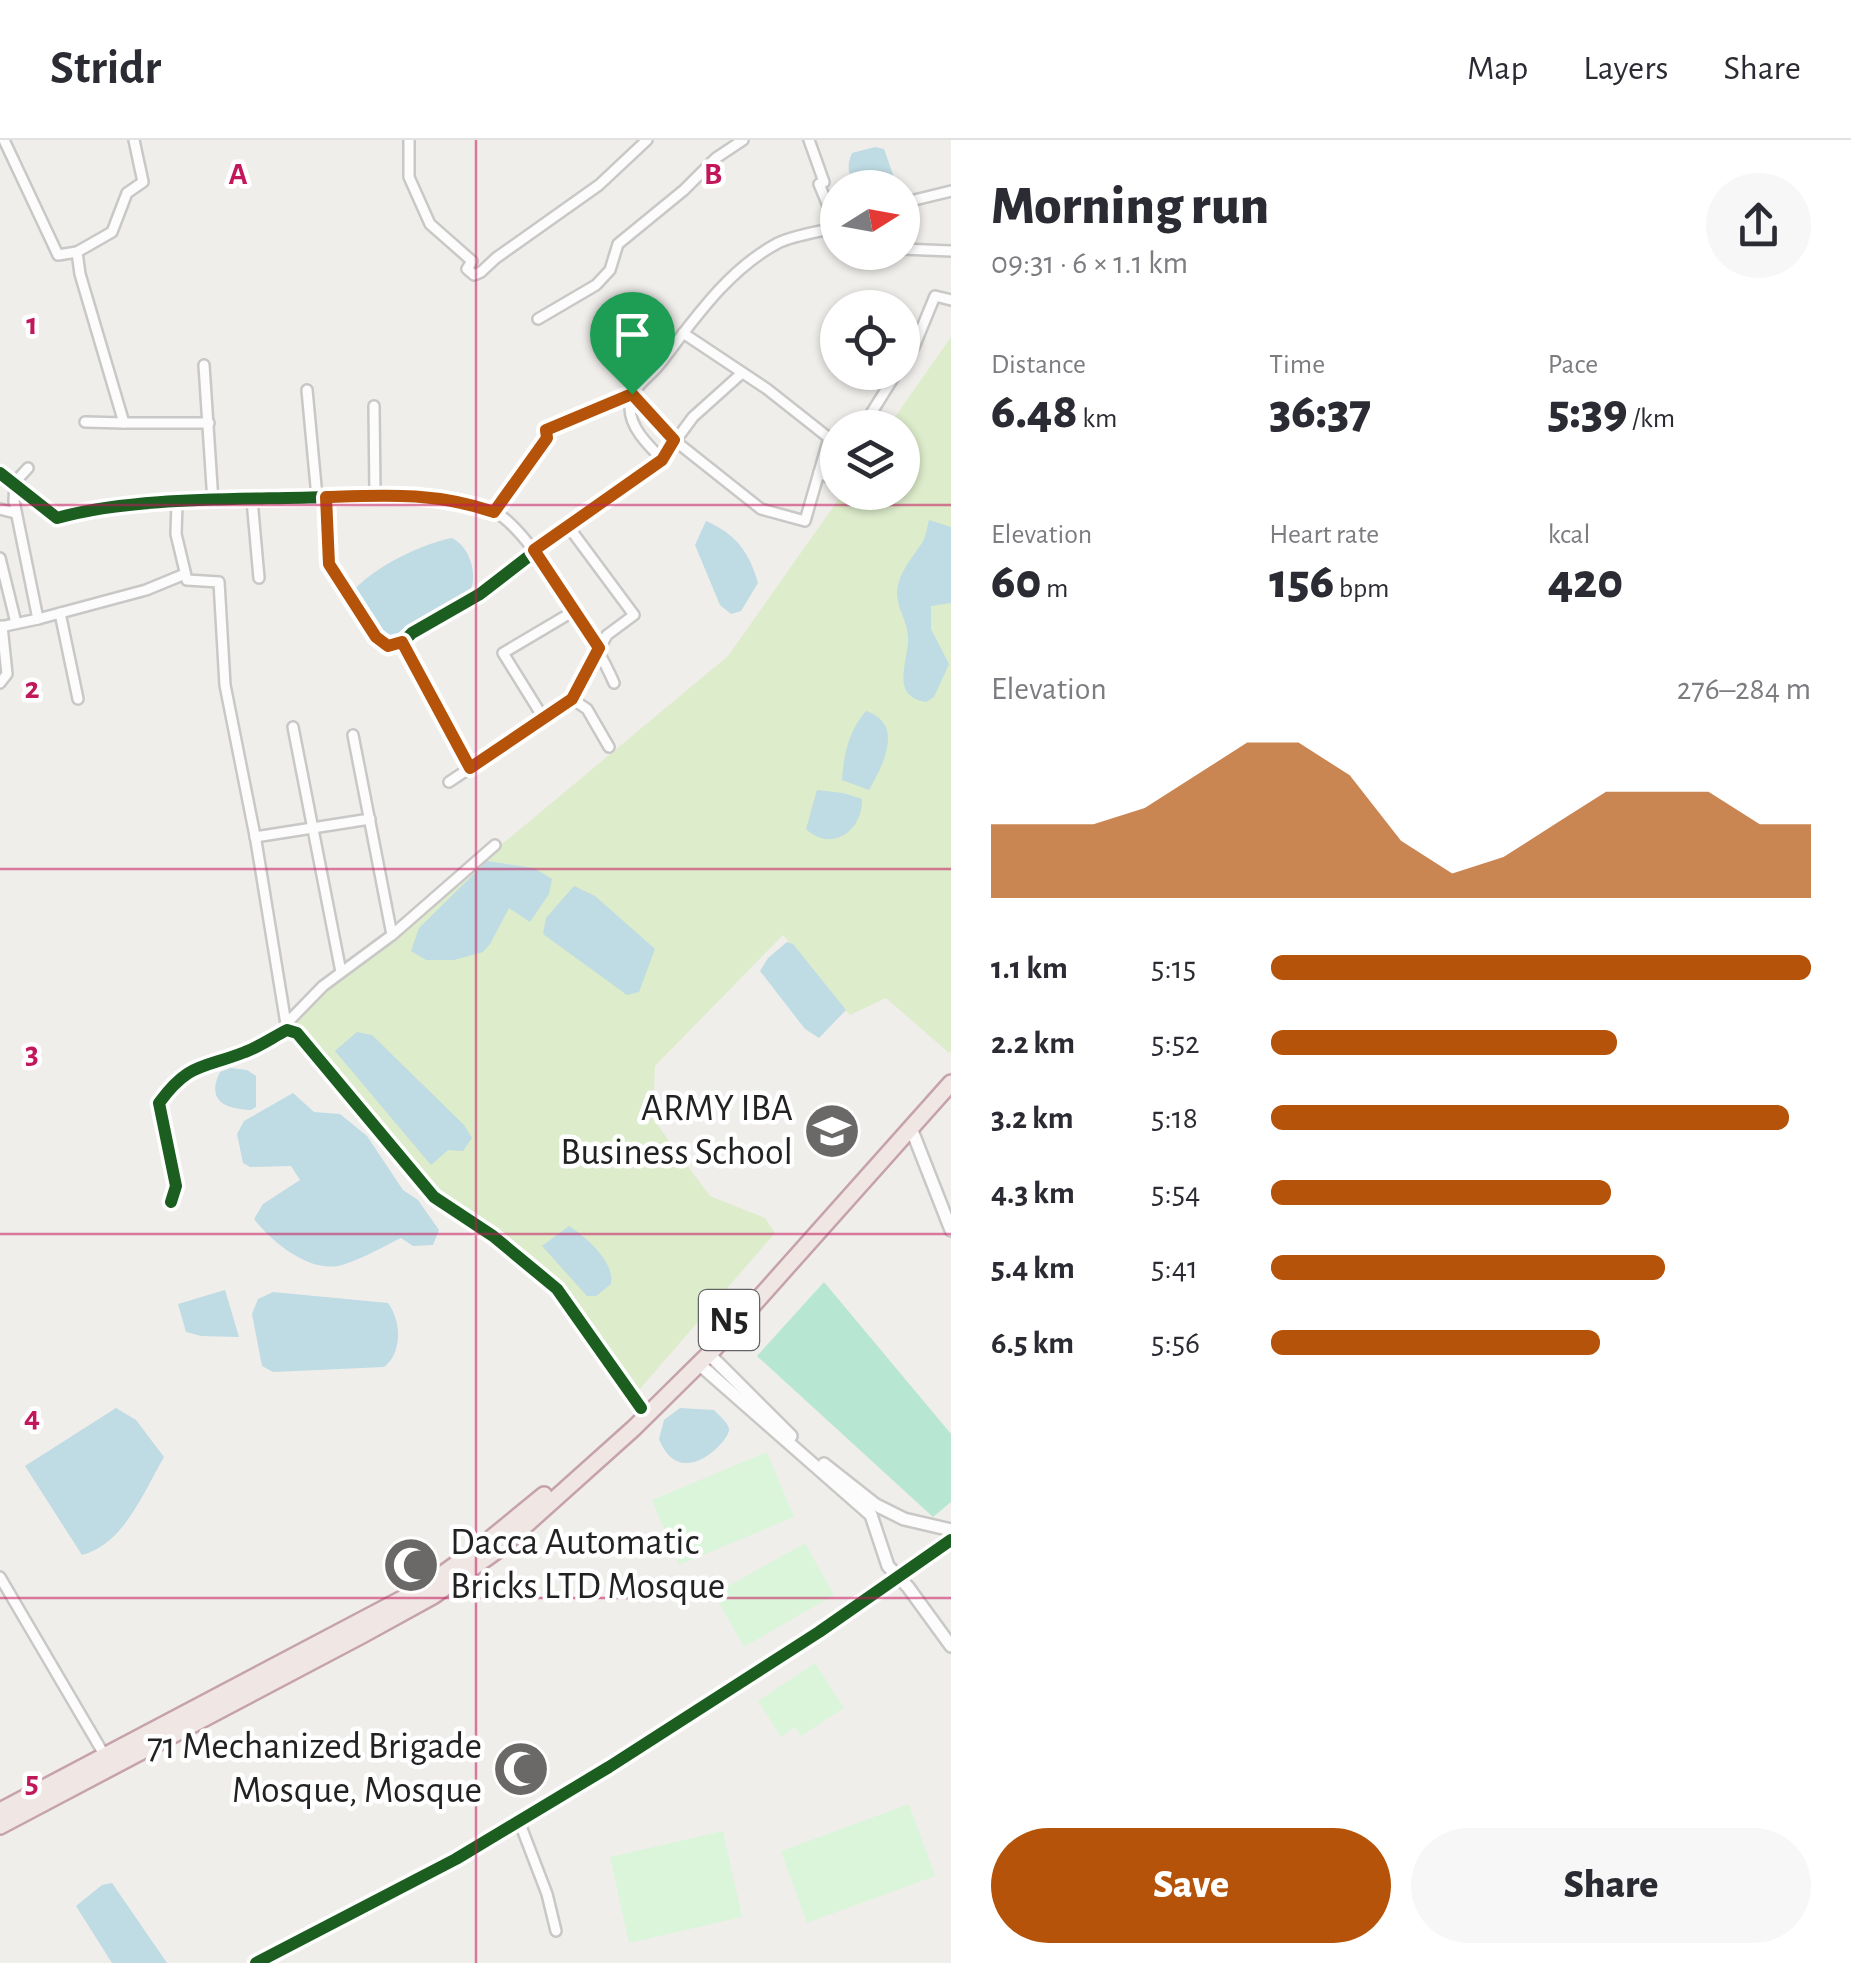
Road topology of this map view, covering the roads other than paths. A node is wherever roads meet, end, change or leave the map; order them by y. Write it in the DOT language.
graph roads {
  1 [pos="4,140"];
  2 [pos="134,140"];
  3 [pos="409,140"];
  4 [pos="647,140"];
  5 [pos="743,140"];
  6 [pos="809,140"];
  7 [pos="820,171"];
  8 [pos="951,191"];
  9 [pos="920,199"];
  10 [pos="820,231"];
  11 [pos="920,249"];
  12 [pos="951,250"];
  13 [pos="78,252"];
  14 [pos="951,300"];
  15 [pos="538,319"];
  16 [pos="920,332"];
  17 [pos="682,333"];
  18 [pos="204,365"];
  19 [pos="742,374"];
  20 [pos="307,390"];
  21 [pos="632,394"];
  22 [pos="374,406"];
  23 [pos="85,422"];
  24 [pos="124,423"];
  25 [pos="209,423"];
  26 [pos="820,432"];
  27 [pos="674,440"];
  28 [pos="662,460"];
  29 [pos="28,468"];
  30 [pos="820,469"];
  31 [pos="0,472"];
  32 [pos="819,472"];
  33 [pos="14,482"];
  34 [pos="375,495"];
  35 [pos="322,497"];
  36 [pos="252,500"];
  37 [pos="212,502"];
  38 [pos="177,503"];
  39 [pos="0,509"];
  40 [pos="494,512"];
  41 [pos="15,513"];
  42 [pos="568,526"];
  43 [pos="534,550"];
  44 [pos="0,558"];
  45 [pos="185,574"];
  46 [pos="259,578"];
  47 [pos="574,611"];
  48 [pos="60,614"];
  49 [pos="38,619"];
  50 [pos="16,624"];
  51 [pos="1,626"];
  52 [pos="402,642"];
  53 [pos="599,648"];
  54 [pos="614,682"];
  55 [pos="0,683"];
  56 [pos="78,699"];
  57 [pos="572,699"];
  58 [pos="544,719"];
  59 [pos="293,727"];
  60 [pos="353,735"];
  61 [pos="609,747"];
  62 [pos="470,768"];
  63 [pos="449,782"];
  64 [pos="370,819"];
  65 [pos="312,828"];
  66 [pos="255,837"];
  67 [pos="496,844"];
  68 [pos="392,935"];
  69 [pos="341,972"];
  70 [pos="286,1027"];
  71 [pos="951,1070"];
  72 [pos="951,1083"];
  73 [pos="911,1128"];
  74 [pos="171,1202"];
  75 [pos="951,1230"];
  76 [pos="704,1358"];
  77 [pos="641,1408"];
  78 [pos="951,1530"];
  79 [pos="951,1540"];
  80 [pos="0,1577"];
  81 [pos="897,1578"];
  82 [pos="951,1646"];
  83 [pos="270,1744"];
  84 [pos="250,1752"];
  85 [pos="105,1756"];
  86 [pos="0,1811"];
  87 [pos="519,1822"];
  88 [pos="0,1826"];
  89 [pos="556,1930"];
  90 [pos="256,1963"];
  1 -- 13 [label="street"];
  2 -- 13 [label="street"];
  3 -- 4 [label="street"];
  5 -- 15 [label="street"];
  6 -- 7 [label="street"];
  8 -- 9 [label="street"];
  10 -- 17 [label="street"];
  11 -- 12 [label="street"];
  13 -- 24 [label="street"];
  14 -- 16 [label="street"];
  17 -- 19 [label="street"];
  17 -- 21 [label="street"];
  18 -- 25 [label="street"];
  19 -- 26 [label="street"];
  19 -- 27 [label="street"];
  20 -- 35 [label="street"];
  21 -- 27 [label="street"];
  21 -- 28 [label="street"];
  21 -- 40 [label="street"];
  22 -- 34 [label="street"];
  23 -- 24 [label="street"];
  24 -- 25 [label="street"];
  25 -- 37 [label="street"];
  27 -- 28 [label="street"];
  27 -- 32 [label="street"];
  28 -- 42 [label="street"];
  29 -- 33 [label="street"];
  30 -- 32 [label="street"];
  31 -- 33 [label="street"];
  33 -- 38 [label="street"];
  33 -- 41 [label="street"];
  34 -- 35 [label="street"];
  34 -- 40 [label="street"];
  35 -- 36 [label="street"];
  35 -- 52 [label="street"];
  36 -- 37 [label="street"];
  36 -- 46 [label="street"];
  37 -- 38 [label="street"];
  38 -- 45 [label="street"];
  39 -- 41 [label="street"];
  40 -- 43 [label="street"];
  41 -- 49 [label="street"];
  42 -- 43 [label="street"];
  42 -- 53 [label="street"];
  43 -- 47 [label="street"];
  43 -- 52 [label="street"];
  44 -- 50 [label="street"];
  45 -- 48 [label="street"];
  45 -- 66 [label="street"];
  47 -- 53 [label="street"];
  47 -- 58 [label="street"];
  48 -- 49 [label="street"];
  48 -- 56 [label="street"];
  49 -- 50 [label="street"];
  50 -- 51 [label="street"];
  51 -- 55 [label="street"];
  52 -- 62 [label="street"];
  53 -- 54 [label="street"];
  53 -- 57 [label="street"];
  57 -- 58 [label="street"];
  57 -- 61 [label="street"];
  58 -- 62 [label="street"];
  59 -- 65 [label="street"];
  60 -- 64 [label="street"];
  62 -- 63 [label="street"];
  64 -- 65 [label="street"];
  64 -- 68 [label="street"];
  65 -- 66 [label="street"];
  65 -- 69 [label="street"];
  66 -- 70 [label="street"];
  67 -- 68 [label="street"];
  68 -- 69 [label="street"];
  69 -- 70 [label="street"];
  70 -- 74 [label="street"];
  70 -- 77 [label="street"];
  71 -- 77 [label="highway, N5"];
  72 -- 73 [label="highway, N5"];
  73 -- 75 [label="street"];
  73 -- 76 [label="highway, N5"];
  76 -- 78 [label="street"];
  76 -- 81 [label="street"];
  76 -- 88 [label="highway, N5"];
  77 -- 85 [label="highway, N5"];
  79 -- 81 [label="street"];
  80 -- 85 [label="street"];
  81 -- 82 [label="street"];
  81 -- 87 [label="street"];
  83 -- 84 [label="street"];
  85 -- 86 [label="highway, N5"];
  87 -- 89 [label="street"];
  87 -- 90 [label="street"];
}
